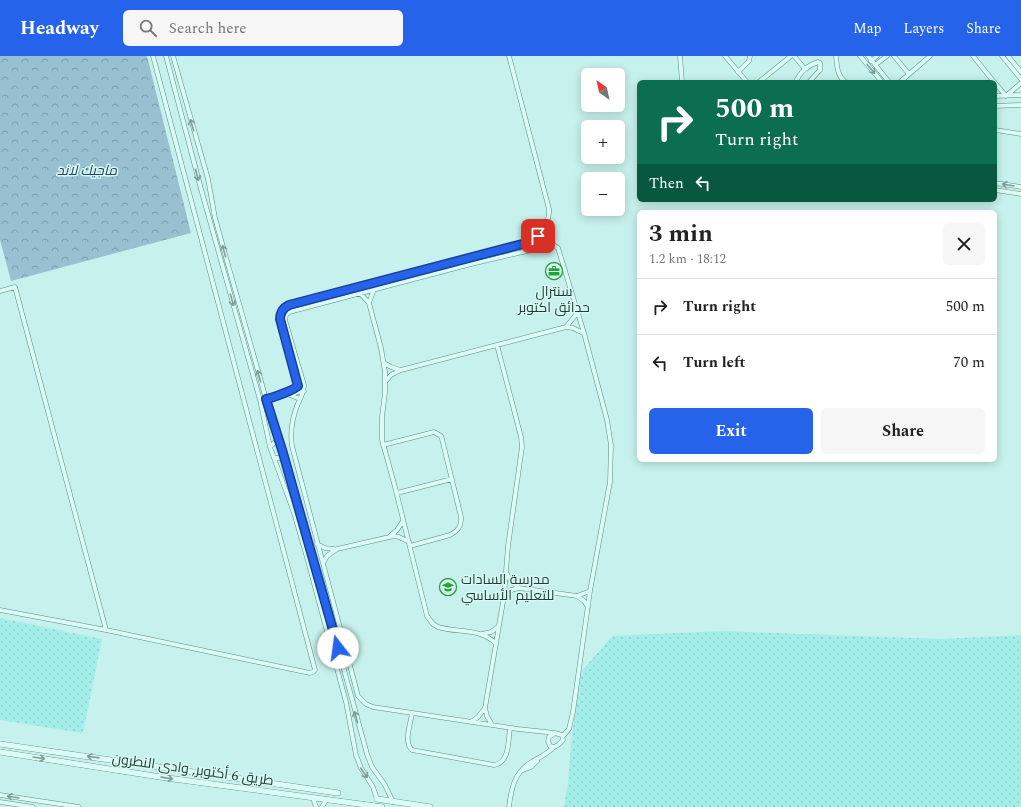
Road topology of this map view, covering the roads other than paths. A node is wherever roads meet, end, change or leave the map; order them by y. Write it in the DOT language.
graph roads {
  1 [pos="153,56"];
  2 [pos="166,56"];
  3 [pos="173,56"];
  4 [pos="509,56"];
  5 [pos="680,56"];
  6 [pos="725,56"];
  7 [pos="750,56"];
  8 [pos="791,56"];
  9 [pos="794,56"];
  10 [pos="836,56"];
  11 [pos="860,56"];
  12 [pos="868,56"];
  13 [pos="877,56"];
  14 [pos="887,56"];
  15 [pos="894,56"];
  16 [pos="922,56"];
  17 [pos="930,56"];
  18 [pos="973,56"];
  19 [pos="1002,56"];
  20 [pos="1015,56"];
  21 [pos="1010,58"];
  22 [pos="926,60"];
  23 [pos="871,61"];
  24 [pos="875,65"];
  25 [pos="805,69"];
  26 [pos="738,72"];
  27 [pos="1021,72"];
  28 [pos="909,74"];
  29 [pos="1021,79"];
  30 [pos="682,80"];
  31 [pos="745,80"];
  32 [pos="761,80"];
  33 [pos="797,80"];
  34 [pos="811,80"];
  35 [pos="843,80"];
  36 [pos="880,80"];
  37 [pos="887,80"];
  38 [pos="902,80"];
  39 [pos="993,80"];
  40 [pos="1021,82"];
  41 [pos="997,85"];
  42 [pos="1021,95"];
  43 [pos="997,96"];
  44 [pos="1006,96"];
  45 [pos="1021,105"];
  46 [pos="997,106"];
  47 [pos="997,130"];
  48 [pos="1021,134"];
  49 [pos="202,158"];
  50 [pos="193,159"];
  51 [pos="997,183"];
  52 [pos="210,187"];
  53 [pos="1021,188"];
  54 [pos="201,189"];
  55 [pos="997,190"];
  56 [pos="1021,194"];
  57 [pos="374,289"];
  58 [pos="0,291"];
  59 [pos="359,292"];
  60 [pos="369,303"];
  61 [pos="578,312"];
  62 [pos="566,327"];
  63 [pos="584,333"];
  64 [pos="497,345"];
  65 [pos="384,363"];
  66 [pos="401,370"];
  67 [pos="385,382"];
  68 [pos="304,391"];
  69 [pos="290,394"];
  70 [pos="277,396"];
  71 [pos="266,399"];
  72 [pos="300,399"];
  73 [pos="280,443"];
  74 [pos="383,445"];
  75 [pos="270,447"];
  76 [pos="283,453"];
  77 [pos="274,457"];
  78 [pos="452,479"];
  79 [pos="397,493"];
  80 [pos="403,522"];
  81 [pos="388,537"];
  82 [pos="317,544"];
  83 [pos="410,544"];
  84 [pos="337,549"];
  85 [pos="323,564"];
  86 [pos="506,572"];
  87 [pos="519,588"];
  88 [pos="590,591"];
  89 [pos="504,596"];
  90 [pos="577,596"];
  91 [pos="588,607"];
  92 [pos="0,610"];
  93 [pos="498,628"];
  94 [pos="106,630"];
  95 [pos="481,634"];
  96 [pos="496,644"];
  97 [pos="485,708"];
  98 [pos="412,713"];
  99 [pos="471,722"];
  100 [pos="492,725"];
  101 [pos="510,728"];
  102 [pos="538,731"];
  103 [pos="555,733"];
  104 [pos="563,736"];
  105 [pos="548,741"];
  106 [pos="0,744"];
  107 [pos="554,747"];
  108 [pos="0,752"];
  109 [pos="187,771"];
  110 [pos="185,780"];
  111 [pos="338,793"];
  112 [pos="0,795"];
  113 [pos="313,798"];
  114 [pos="376,799"];
  115 [pos="326,800"];
  116 [pos="0,802"];
  117 [pos="393,802"];
  118 [pos="370,806"];
  119 [pos="33,807"];
  120 [pos="79,807"];
  121 [pos="316,807"];
  122 [pos="322,807"];
  123 [pos="382,807"];
  124 [pos="430,807"];
  125 [pos="509,807"];
  1 -- 94 [label="street"];
  2 -- 50 [label="street"];
  49 -- 3 [label="street, one-way"];
  4 -- 70 [label="street"];
  5 -- 30 [label="street"];
  6 -- 26 [label="street"];
  7 -- 26 [label="street"];
  8 -- 32 [label="street"];
  9 -- 25 [label="street"];
  10 -- 35 [label="street"];
  11 -- 36 [label="street, one-way"];
  12 -- 23 [label="street"];
  13 -- 23 [label="street"];
  14 -- 24 [label="street"];
  15 -- 28 [label="street"];
  16 -- 22 [label="street"];
  17 -- 22 [label="street"];
  18 -- 39 [label="street"];
  19 -- 29 [label="street"];
  20 -- 21 [label="street"];
  21 -- 27 [label="street"];
  22 -- 28 [label="street"];
  23 -- 24 [label="street"];
  24 -- 37 [label="street"];
  25 -- 33 [label="street"];
  25 -- 34 [label="street"];
  26 -- 31 [label="street"];
  28 -- 38 [label="street"];
  40 -- 44 [label="street"];
  41 -- 44 [label="street"];
  42 -- 44 [label="street"];
  43 -- 44 [label="street"];
  45 -- 46 [label="street"];
  47 -- 48 [label="street"];
  49 -- 50 [label="street"];
  49 -- 52 [label="street"];
  50 -- 54 [label="street, one-way"];
  53 -- 51 [label="street, one-way"];
  52 -- 54 [label="street"];
  71 -- 52 [label="street, one-way"];
  54 -- 75 [label="street, one-way"];
  55 -- 56 [label="street"];
  57 -- 59 [label="street"];
  57 -- 60 [label="street"];
  57 -- 61 [label="street"];
  58 -- 94 [label="street"];
  59 -- 60 [label="street"];
  59 -- 68 [label="street"];
  60 -- 65 [label="street"];
  61 -- 62 [label="street"];
  61 -- 63 [label="street"];
  62 -- 63 [label="street"];
  62 -- 64 [label="street"];
  63 -- 88 [label="street"];
  64 -- 66 [label="street"];
  64 -- 86 [label="street"];
  65 -- 66 [label="street"];
  65 -- 67 [label="street"];
  66 -- 67 [label="street"];
  67 -- 74 [label="street"];
  68 -- 69 [label="street"];
  68 -- 72 [label="street"];
  69 -- 70 [label="street"];
  69 -- 72 [label="street"];
  70 -- 71 [label="street"];
  71 -- 73 [label="street"];
  72 -- 82 [label="street"];
  73 -- 75 [label="street"];
  73 -- 76 [label="street"];
  74 -- 78 [label="street"];
  74 -- 79 [label="street"];
  75 -- 77 [label="street"];
  76 -- 77 [label="street"];
  117 -- 76 [label="street, one-way"];
  77 -- 114 [label="street, one-way"];
  78 -- 79 [label="street"];
  78 -- 83 [label="street"];
  79 -- 80 [label="street"];
  80 -- 81 [label="street"];
  80 -- 83 [label="street"];
  81 -- 83 [label="street"];
  81 -- 84 [label="street"];
  82 -- 84 [label="street"];
  82 -- 85 [label="street"];
  83 -- 95 [label="street"];
  84 -- 85 [label="street"];
  85 -- 98 [label="street"];
  86 -- 87 [label="street"];
  86 -- 89 [label="street"];
  87 -- 89 [label="street"];
  87 -- 90 [label="street"];
  88 -- 90 [label="street"];
  88 -- 91 [label="street"];
  89 -- 93 [label="street"];
  90 -- 91 [label="street"];
  91 -- 104 [label="street"];
  92 -- 94 [label="street"];
  93 -- 95 [label="street"];
  93 -- 96 [label="street"];
  95 -- 96 [label="street"];
  96 -- 97 [label="street"];
  97 -- 99 [label="street"];
  97 -- 100 [label="street"];
  98 -- 99 [label="street"];
  98 -- 101 [label="street"];
  99 -- 100 [label="street"];
  100 -- 101 [label="street"];
  101 -- 102 [label="street"];
  102 -- 103 [label="street"];
  102 -- 105 [label="street"];
  103 -- 104 [label="street"];
  103 -- 105 [label="street"];
  104 -- 107 [label="street"];
  105 -- 107 [label="street"];
  109 -- 106 [label="street, طريق 6 أكتوبر, وادى النطرون, one-way"];
  107 -- 125 [label="street"];
  108 -- 110 [label="street, طريق 6 أكتوبر, وادى النطرون, one-way"];
  109 -- 110 [label="street"];
  109 -- 111 [label="street, طريق 6 أكتوبر, وادى النطرون"];
  110 -- 113 [label="street, طريق 6 أكتوبر, وادى النطرون"];
  120 -- 112 [label="street, one-way"];
  113 -- 115 [label="street, طريق 6 أكتوبر, وادى النطرون"];
  113 -- 121 [label="street"];
  114 -- 117 [label="street"];
  115 -- 118 [label="street, طريق 6 أكتوبر, وادى النطرون"];
  115 -- 122 [label="street"];
  116 -- 119 [label="street"];
  117 -- 124 [label="street"];
  118 -- 123 [label="street, طريق 6 أكتوبر, وادى النطرون"];
}
